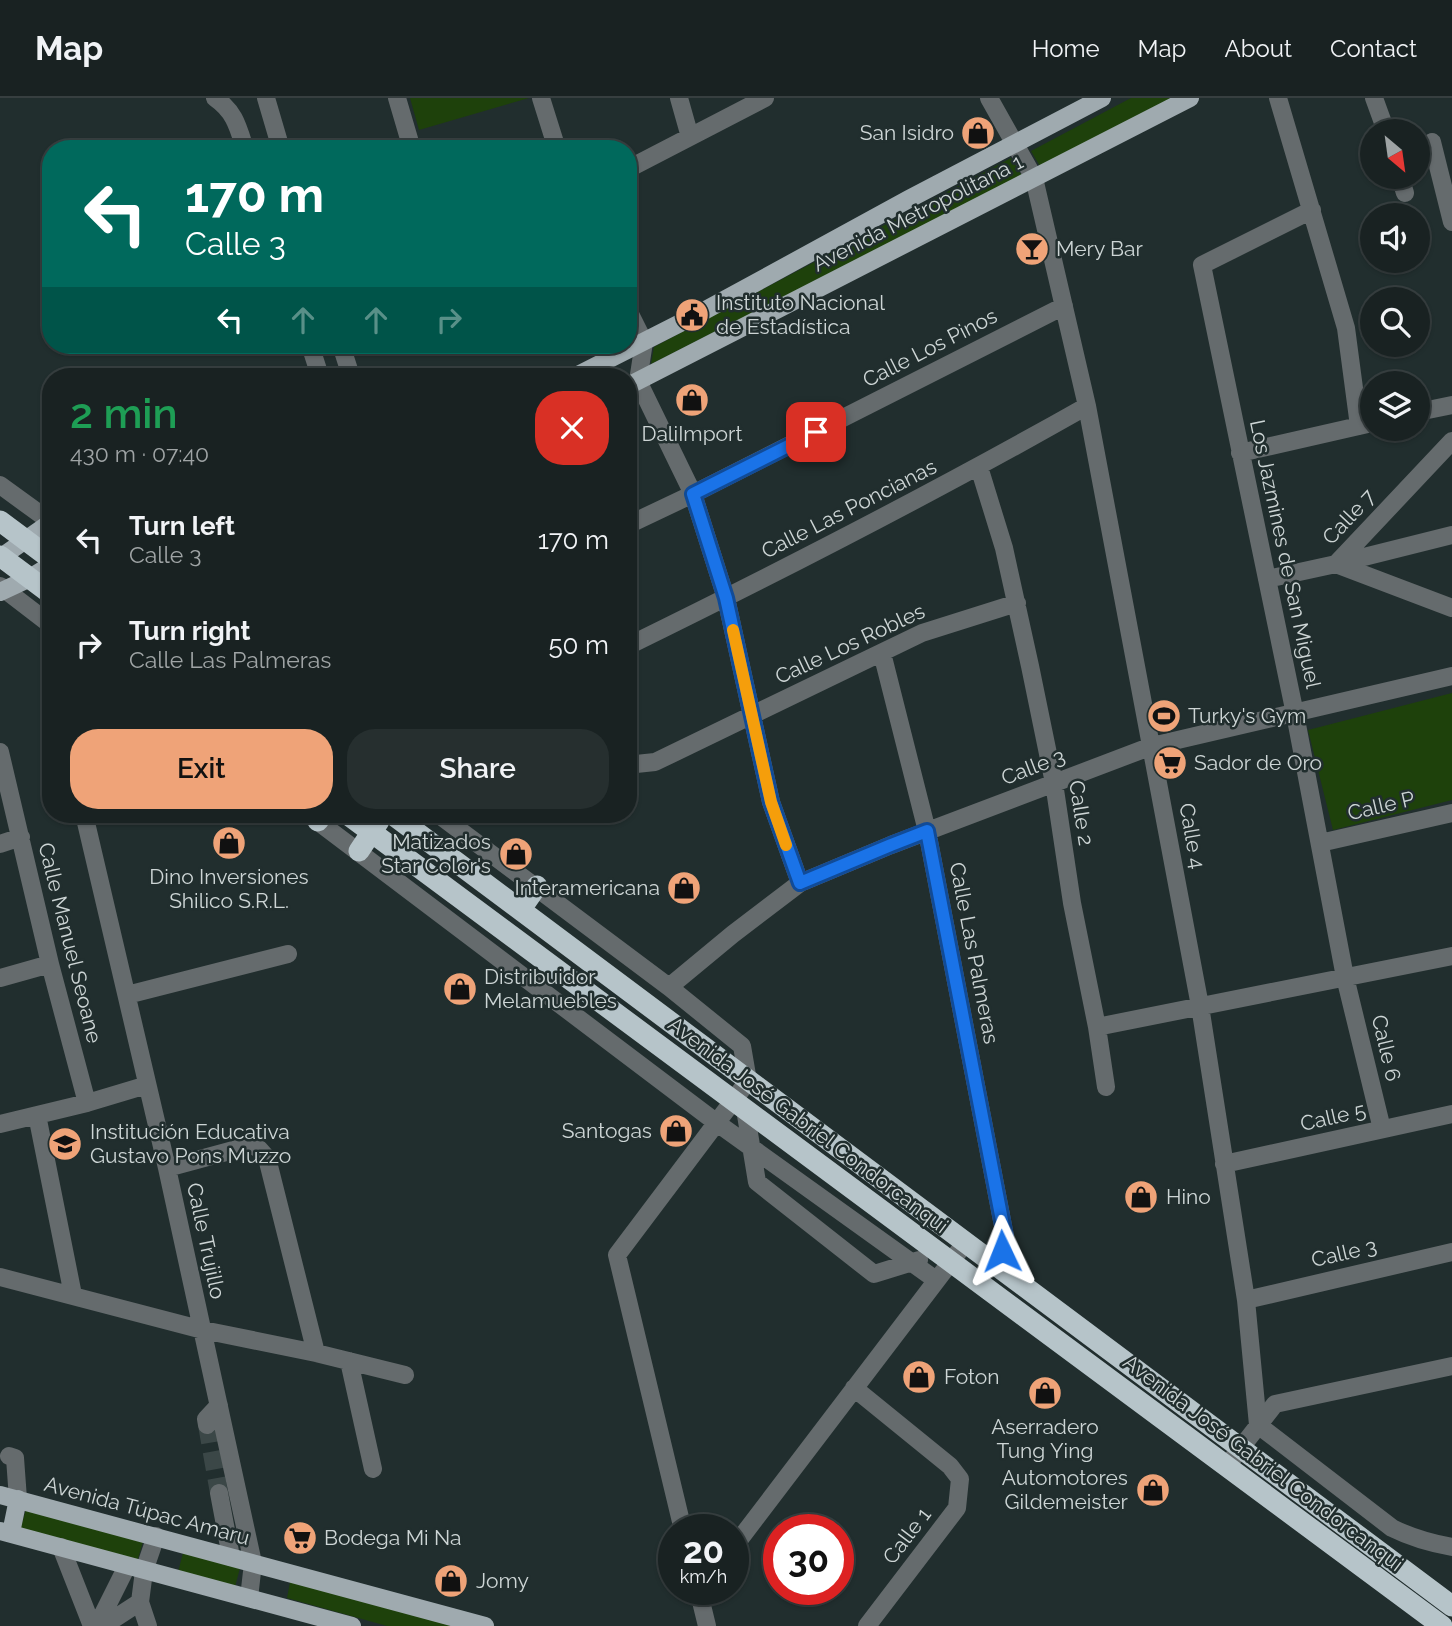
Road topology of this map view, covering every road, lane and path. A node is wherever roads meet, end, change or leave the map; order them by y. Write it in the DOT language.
graph roads {
  1 [pos="215,98"];
  2 [pos="266,98"];
  3 [pos="397,98"];
  4 [pos="541,98"];
  5 [pos="679,98"];
  6 [pos="765,98"];
  7 [pos="989,98"];
  8 [pos="1102,98"];
  9 [pos="1189,98"];
  10 [pos="1278,98"];
  11 [pos="1374,98"];
  12 [pos="1382,119"];
  13 [pos="690,137"];
  14 [pos="242,140"];
  15 [pos="278,140"];
  16 [pos="409,140"];
  17 [pos="554,140"];
  18 [pos="1432,142"];
  19 [pos="1015,144"];
  20 [pos="637,164"];
  21 [pos="1034,178"];
  22 [pos="1312,210"];
  23 [pos="1452,222"];
  24 [pos="1064,306"];
  25 [pos="637,328"];
  26 [pos="644,342"];
  27 [pos="637,346"];
  28 [pos="620,354"];
  29 [pos="592,368"];
  30 [pos="637,368"];
  31 [pos="637,381"];
  32 [pos="637,390"];
  33 [pos="1360,399"];
  34 [pos="1452,405"];
  35 [pos="1087,407"];
  36 [pos="1430,410"];
  37 [pos="1360,426"];
  38 [pos="1452,441"];
  39 [pos="1240,453"];
  40 [pos="979,467"];
  41 [pos="0,485"];
  42 [pos="693,494"];
  43 [pos="42,515"];
  44 [pos="0,521"];
  45 [pos="637,521"];
  46 [pos="42,528"];
  47 [pos="1452,535"];
  48 [pos="25,540"];
  49 [pos="42,554"];
  50 [pos="0,557"];
  51 [pos="1336,564"];
  52 [pos="42,569"];
  53 [pos="30,578"];
  54 [pos="1266,579"];
  55 [pos="42,587"];
  56 [pos="2,589"];
  57 [pos="726,598"];
  58 [pos="1017,603"];
  59 [pos="1452,608"];
  60 [pos="42,618"];
  61 [pos="637,642"];
  62 [pos="882,653"];
  63 [pos="1452,676"];
  64 [pos="1295,713"];
  65 [pos="752,715"];
  66 [pos="1152,746"];
  67 [pos="0,752"];
  68 [pos="637,764"];
  69 [pos="1054,783"];
  70 [pos="1452,813"];
  71 [pos="86,823"];
  72 [pos="325,823"];
  73 [pos="359,823"];
  74 [pos="377,823"];
  75 [pos="404,823"];
  76 [pos="458,823"];
  77 [pos="927,831"];
  78 [pos="371,832"];
  79 [pos="21,837"];
  80 [pos="1320,843"];
  81 [pos="0,844"];
  82 [pos="359,851"];
  83 [pos="800,883"];
  84 [pos="537,886"];
  85 [pos="521,909"];
  86 [pos="288,954"];
  87 [pos="1452,956"];
  88 [pos="50,964"];
  89 [pos="1345,977"];
  90 [pos="0,978"];
  91 [pos="669,987"];
  92 [pos="127,995"];
  93 [pos="1200,1006"];
  94 [pos="1097,1027"];
  95 [pos="748,1081"];
  96 [pos="147,1085"];
  97 [pos="1106,1087"];
  98 [pos="87,1103"];
  99 [pos="739,1105"];
  100 [pos="1452,1114"];
  101 [pos="37,1115"];
  102 [pos="0,1124"];
  103 [pos="717,1124"];
  104 [pos="1382,1129"];
  105 [pos="752,1150"];
  106 [pos="1224,1164"];
  107 [pos="167,1168"];
  108 [pos="965,1242"];
  109 [pos="1452,1252"];
  110 [pos="945,1258"];
  111 [pos="911,1263"];
  112 [pos="994,1263"];
  113 [pos="0,1277"];
  114 [pos="936,1280"];
  115 [pos="73,1295"];
  116 [pos="1246,1300"];
  117 [pos="202,1331"];
  118 [pos="316,1353"];
  119 [pos="349,1361"];
  120 [pos="1452,1366"];
  121 [pos="405,1375"];
  122 [pos="854,1388"];
  123 [pos="219,1405"];
  124 [pos="207,1425"];
  125 [pos="1258,1425"];
  126 [pos="1241,1447"];
  127 [pos="9,1456"];
  128 [pos="1264,1466"];
  129 [pos="1226,1467"];
  130 [pos="373,1469"];
  131 [pos="1251,1485"];
  132 [pos="0,1495"];
  133 [pos="18,1499"];
  134 [pos="241,1509"];
  135 [pos="679,1514"];
  136 [pos="749,1527"];
  137 [pos="6,1532"];
  138 [pos="156,1536"];
  139 [pos="1452,1546"];
  140 [pos="61,1547"];
  141 [pos="231,1557"];
  142 [pos="253,1563"];
  143 [pos="135,1568"];
  144 [pos="249,1598"];
  145 [pos="140,1602"];
  146 [pos="703,1605"];
  147 [pos="1452,1606"];
  148 [pos="95,1626"];
  149 [pos="103,1626"];
  150 [pos="148,1626"];
  151 [pos="352,1626"];
  152 [pos="485,1626"];
  153 [pos="707,1626"];
  154 [pos="867,1626"];
  155 [pos="1442,1626"];
  1 -- 14 [label="street"];
  2 -- 15 [label="street"];
  3 -- 16 [label="street"];
  4 -- 17 [label="street"];
  5 -- 13 [label="street"];
  6 -- 13 [label="street"];
  7 -- 19 [label="street, Calle 4"];
  8 -- 19 [label="main road, Avenida Metropolitana 1"];
  9 -- 21 [label="main road, Avenida Metropolitana 1"];
  10 -- 22 [label="street"];
  11 -- 12 [label="street"];
  13 -- 20 [label="street"];
  18 -- 23 [label="street"];
  19 -- 21 [label="street, Calle 4"];
  19 -- 26 [label="main road, Avenida Metropolitana 1"];
  21 -- 24 [label="street, Calle 4"];
  21 -- 31 [label="main road, Avenida Metropolitana 1"];
  22 -- 33 [label="street"];
  22 -- 39 [label="street, Los Jazmines de San Miguel"];
  24 -- 35 [label="street, Calle 4"];
  24 -- 42 [label="street, Calle Los Pinos"];
  25 -- 26 [label="street"];
  26 -- 27 [label="main road, Avenida Metropolitana 1"];
  26 -- 30 [label="street"];
  28 -- 29 [label="main road, Avenida Metropolitana 1"];
  32 -- 42 [label="street"];
  34 -- 36 [label="street"];
  35 -- 40 [label="street, Calle Las Poncianas"];
  35 -- 66 [label="street, Calle 4"];
  37 -- 39 [label="street"];
  38 -- 51 [label="street, Calle 7"];
  39 -- 54 [label="street, Los Jazmines de San Miguel"];
  40 -- 57 [label="street, Calle Las Poncianas"];
  40 -- 58 [label="street, Calle 2"];
  41 -- 43 [label="street"];
  42 -- 45 [label="street, Calle Los Pinos"];
  42 -- 57 [label="street"];
  44 -- 48 [label="highway"];
  46 -- 48 [label="main road"];
  47 -- 51 [label="street"];
  48 -- 49 [label="highway"];
  48 -- 50 [label="main road"];
  50 -- 53 [label="highway"];
  51 -- 54 [label="street"];
  51 -- 59 [label="street, Calle 7"];
  52 -- 53 [label="main road"];
  53 -- 55 [label="highway"];
  53 -- 56 [label="main road"];
  54 -- 64 [label="street, Los Jazmines de San Miguel"];
  56 -- 60 [label="street"];
  57 -- 61 [label="street, Calle Las Poncianas"];
  57 -- 65 [label="street"];
  58 -- 62 [label="street, Calle Los Robles"];
  58 -- 69 [label="street, Calle 2"];
  62 -- 65 [label="street, Calle Los Robles"];
  62 -- 77 [label="street, Calle Las Palmeras"];
  63 -- 64 [label="street, Calle 3"];
  64 -- 66 [label="street, Calle 3"];
  64 -- 80 [label="street, Los Jazmines de San Miguel"];
  65 -- 68 [label="street, Calle Los Robles"];
  65 -- 83 [label="street"];
  66 -- 69 [label="street, Calle 3"];
  66 -- 93 [label="street, Calle 4"];
  67 -- 79 [label="street, Calle Manuel Seoane"];
  69 -- 77 [label="street, Calle 3"];
  69 -- 94 [label="street, Calle 2"];
  70 -- 80 [label="street, Calle P"];
  71 -- 92 [label="street, Calle Trujillo"];
  72 -- 82 [label="street"];
  73 -- 78 [label="highway, Avenida José Gabriel Condorcanqui"];
  74 -- 78 [label="highway"];
  75 -- 85 [label="highway, Avenida José Gabriel Condorcanqui"];
  76 -- 84 [label="street"];
  77 -- 83 [label="street, Calle 3"];
  77 -- 112 [label="street, Calle Las Palmeras"];
  78 -- 82 [label="highway"];
  78 -- 99 [label="highway, Avenida José Gabriel Condorcanqui"];
  79 -- 81 [label="street"];
  79 -- 88 [label="street, Calle Manuel Seoane"];
  80 -- 89 [label="street, Los Jazmines de San Miguel"];
  82 -- 103 [label="street"];
  83 -- 91 [label="street, Calle 3"];
  84 -- 85 [label="highway"];
  84 -- 91 [label="street"];
  85 -- 95 [label="highway, Avenida José Gabriel Condorcanqui"];
  86 -- 92 [label="street"];
  87 -- 89 [label="street"];
  88 -- 90 [label="street"];
  88 -- 98 [label="street, Calle Manuel Seoane"];
  89 -- 93 [label="street"];
  89 -- 104 [label="street, Calle 6"];
  91 -- 95 [label="street"];
  92 -- 96 [label="street, Calle Trujillo"];
  93 -- 94 [label="street"];
  93 -- 106 [label="street, Calle 4"];
  94 -- 97 [label="street, Calle 2"];
  95 -- 99 [label="street"];
  95 -- 108 [label="highway, Avenida José Gabriel Condorcanqui"];
  96 -- 98 [label="street"];
  96 -- 107 [label="street, Calle Trujillo"];
  98 -- 101 [label="street"];
  99 -- 103 [label="street"];
  99 -- 105 [label="street"];
  99 -- 110 [label="highway, Avenida José Gabriel Condorcanqui"];
  100 -- 104 [label="street, Calle 5"];
  101 -- 102 [label="street"];
  101 -- 115 [label="street"];
  103 -- 105 [label="street"];
  103 -- 135 [label="street"];
  104 -- 106 [label="street, Calle 5"];
  105 -- 111 [label="street"];
  105 -- 111 [label="street"];
  106 -- 116 [label="street, Calle 4"];
  107 -- 117 [label="street, Calle Trujillo"];
  107 -- 118 [label="street"];
  108 -- 110 [label="street"];
  108 -- 112 [label="highway, Avenida José Gabriel Condorcanqui"];
  109 -- 116 [label="street, Calle 3"];
  110 -- 111 [label="street"];
  110 -- 114 [label="street"];
  110 -- 129 [label="highway, Avenida José Gabriel Condorcanqui"];
  111 -- 114 [label="street"];
  112 -- 126 [label="highway, Avenida José Gabriel Condorcanqui"];
  113 -- 115 [label="street"];
  114 -- 122 [label="street"];
  115 -- 117 [label="street"];
  116 -- 125 [label="street, Calle 4"];
  117 -- 118 [label="street"];
  117 -- 123 [label="street, Calle Trujillo"];
  118 -- 119 [label="street"];
  119 -- 121 [label="street"];
  119 -- 130 [label="street"];
  120 -- 125 [label="street"];
  122 -- 136 [label="street"];
  122 -- 154 [label="street, Calle 1"];
  123 -- 124 [label="street"];
  123 -- 134 [label="street, Calle Trujillo"];
  125 -- 126 [label="street"];
  125 -- 139 [label="street, Avenida José Gabriel Condorcanqui"];
  126 -- 128 [label="highway, Avenida José Gabriel Condorcanqui"];
  126 -- 129 [label="street"];
  127 -- 133 [label="street"];
  128 -- 131 [label="highway"];
  128 -- 147 [label="highway, Avenida José Gabriel Condorcanqui"];
  129 -- 131 [label="highway, Avenida José Gabriel Condorcanqui"];
  131 -- 155 [label="highway, Avenida José Gabriel Condorcanqui"];
  132 -- 133 [label="main road, Avenida Túpac Amaru"];
  133 -- 137 [label="main road"];
  133 -- 138 [label="main road, Avenida Túpac Amaru"];
  134 -- 141 [label="street"];
  134 -- 142 [label="street, Calle Trujillo"];
  137 -- 140 [label="main road"];
  138 -- 141 [label="main road, Avenida Túpac Amaru"];
  138 -- 143 [label="street"];
  140 -- 143 [label="main road"];
  140 -- 148 [label="street"];
  141 -- 142 [label="main road, Avenida Túpac Amaru"];
  142 -- 144 [label="street, Calle Trujillo"];
  142 -- 152 [label="main road, Avenida Túpac Amaru"];
  143 -- 144 [label="main road"];
  143 -- 145 [label="street"];
  143 -- 148 [label="street"];
  144 -- 151 [label="main road"];
  145 -- 149 [label="street"];
  145 -- 150 [label="street"];
  146 -- 153 [label="street"];
}
